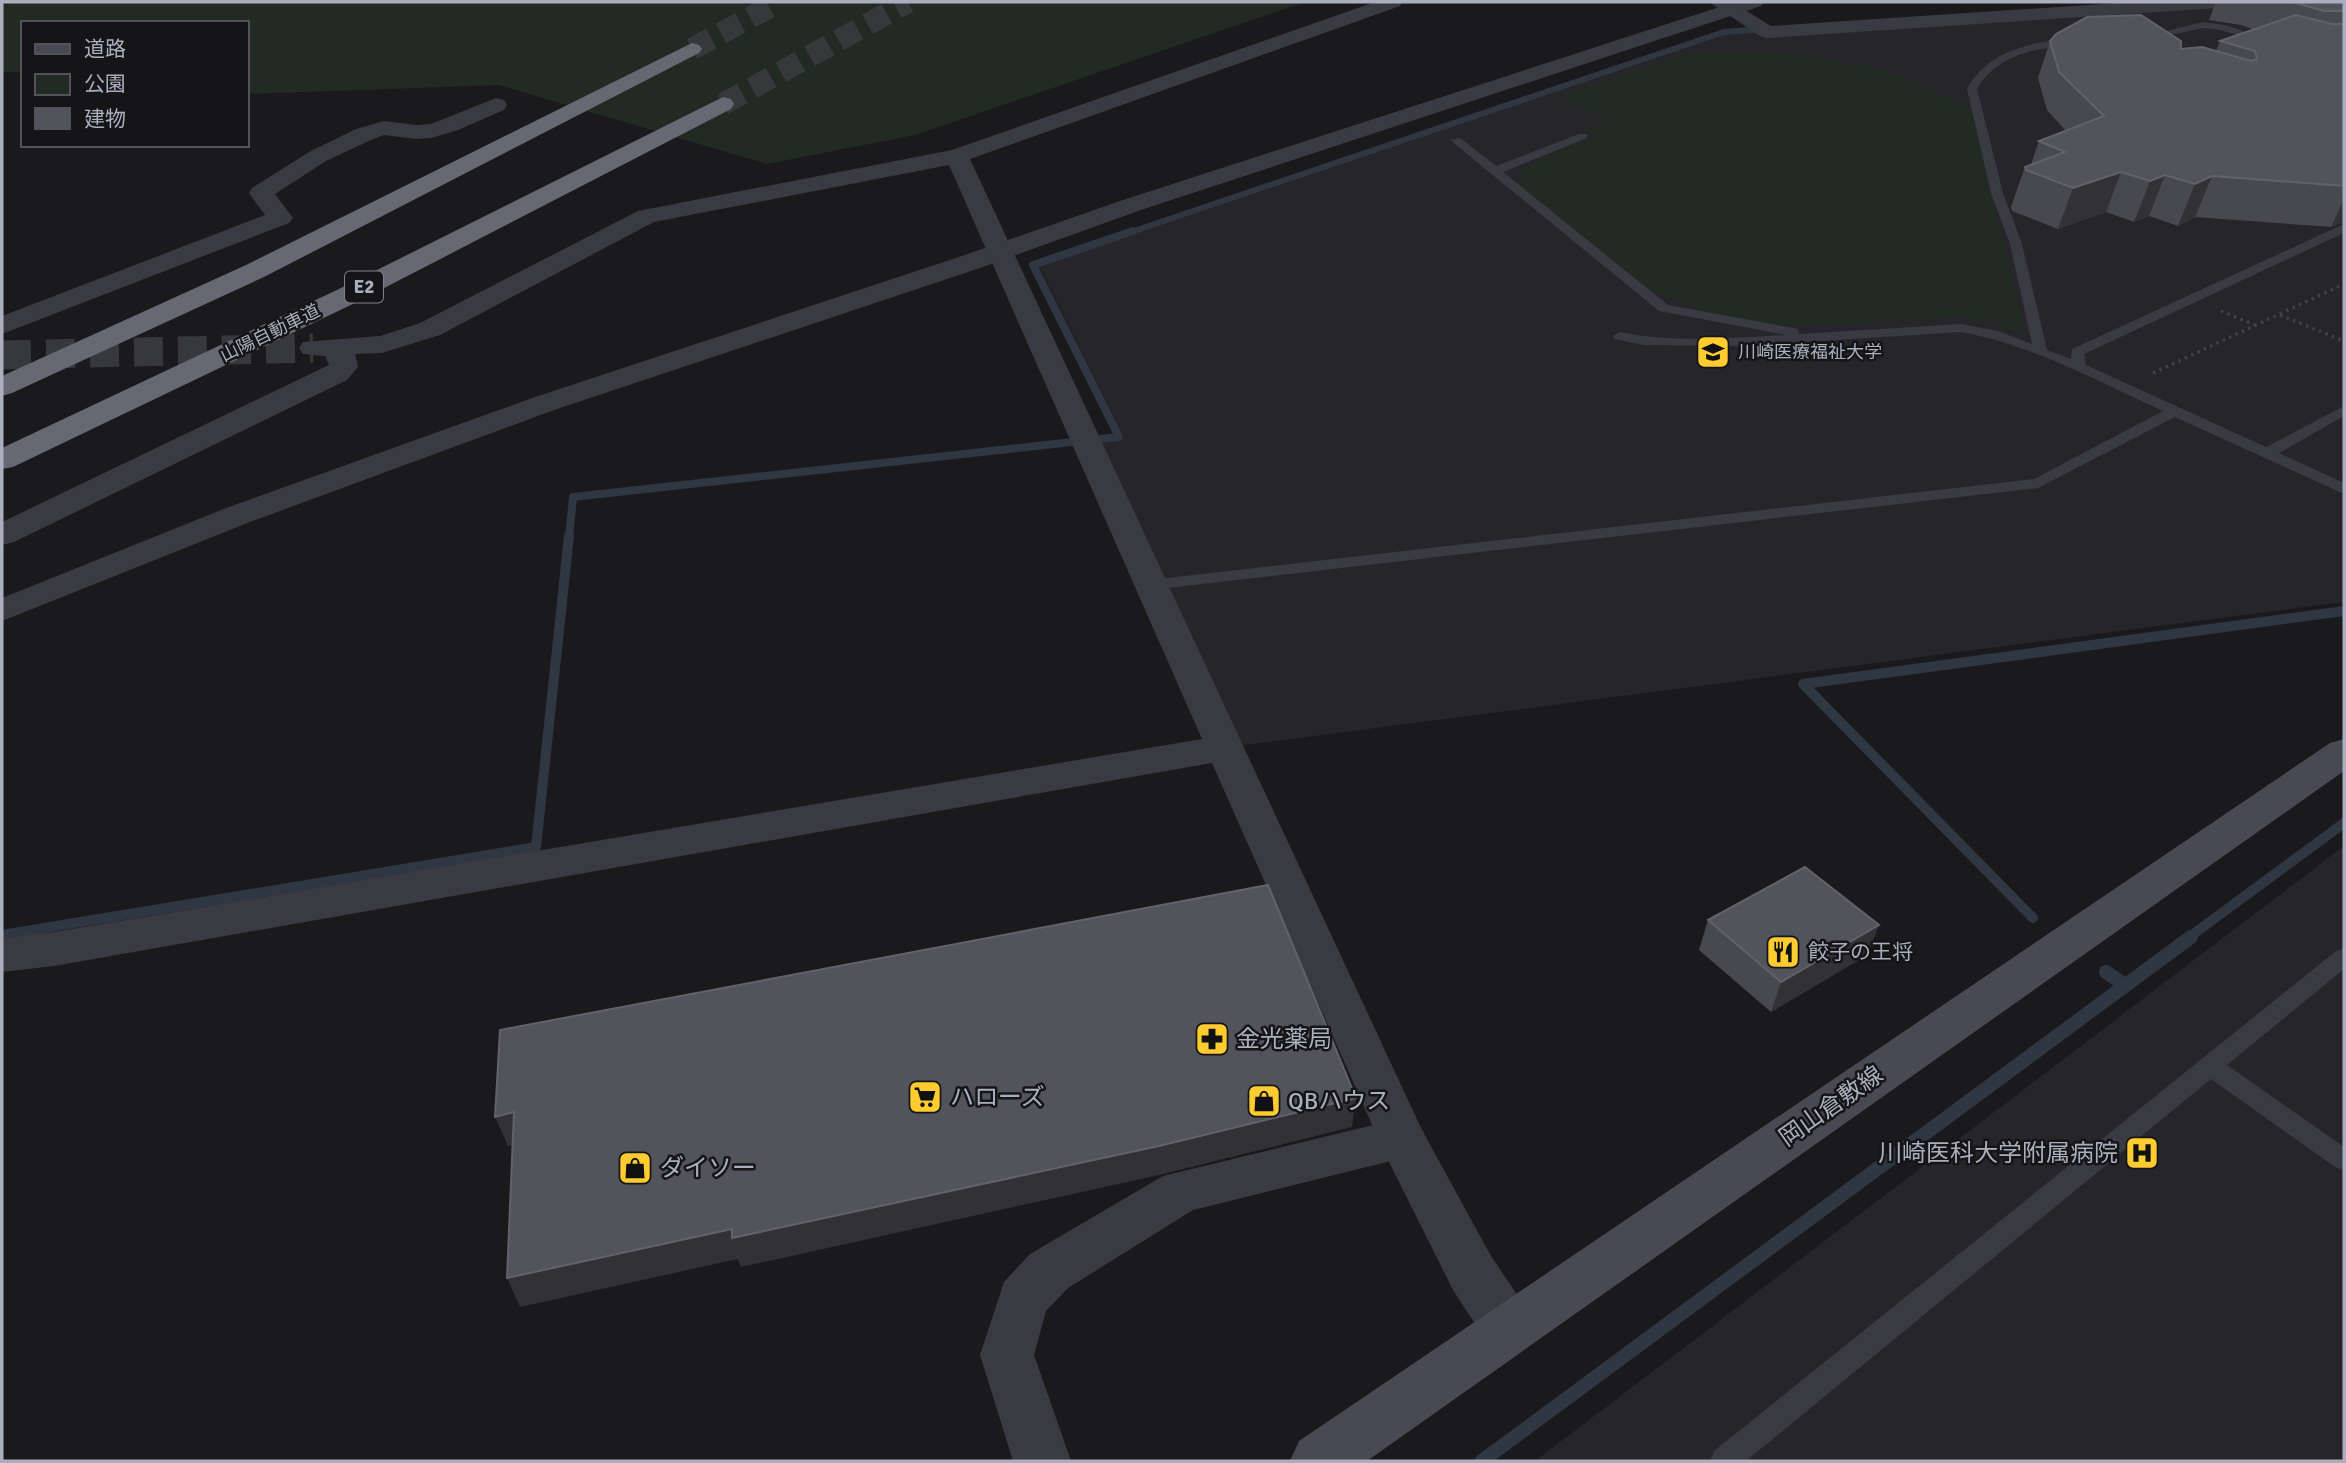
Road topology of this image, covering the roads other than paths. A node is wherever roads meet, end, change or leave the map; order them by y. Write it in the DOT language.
graph roads {
  1 [pos="1393,2"];
  2 [pos="2218,2"];
  3 [pos="1728,4"];
  4 [pos="2129,38"];
  5 [pos="2092,39"];
  6 [pos="692,49"];
  7 [pos="2247,52"];
  8 [pos="723,104"];
  9 [pos="496,105"];
  10 [pos="1583,136"];
  11 [pos="1456,140"];
  12 [pos="957,156"];
  13 [pos="1494,171"];
  14 [pos="2344,228"];
  15 [pos="997,243"];
  16 [pos="2,326"];
  17 [pos="1620,336"];
  18 [pos="1822,337"];
  19 [pos="2040,350"];
  20 [pos="2079,367"];
  21 [pos="2,387"];
  22 [pos="2344,410"];
  23 [pos="2175,411"];
  24 [pos="2268,453"];
  25 [pos="2,460"];
  26 [pos="2344,489"];
  27 [pos="2,535"];
  28 [pos="40,568"];
  29 [pos="1150,585"];
  30 [pos="2,610"];
  31 [pos="1224,748"];
  32 [pos="2344,752"];
  33 [pos="2,955"];
  34 [pos="2344,957"];
  35 [pos="2212,1067"];
  36 [pos="1402,1139"];
  37 [pos="2344,1160"];
  38 [pos="1509,1329"];
  39 [pos="1042,1461"];
  40 [pos="1319,1461"];
  41 [pos="1724,1461"];
  1 -- 12 [label="street"];
  2 -- 3 [label="street"];
  3 -- 15 [label="street"];
  4 -- 7 [label="lane"];
  5 -- 19 [label="lane"];
  6 -- 21 [label="highway"];
  8 -- 25 [label="highway, 山陽自動車道 / E2"];
  9 -- 16 [label="street"];
  10 -- 13 [label="lane"];
  11 -- 13 [label="lane"];
  12 -- 15 [label="street"];
  12 -- 27 [label="street"];
  13 -- 18 [label="lane"];
  14 -- 20 [label="lane"];
  15 -- 28 [label="street"];
  15 -- 29 [label="street"];
  15 -- 30 [label="street"];
  17 -- 18 [label="lane"];
  18 -- 19 [label="lane"];
  19 -- 20 [label="lane"];
  20 -- 23 [label="lane"];
  22 -- 24 [label="lane"];
  23 -- 24 [label="lane"];
  23 -- 29 [label="lane"];
  24 -- 26 [label="lane"];
  29 -- 31 [label="street"];
  31 -- 33 [label="street"];
  31 -- 36 [label="street"];
  32 -- 38 [label="main road, 岡山倉敷線"];
  34 -- 35 [label="lane"];
  35 -- 37 [label="lane"];
  35 -- 41 [label="lane"];
  36 -- 38 [label="street"];
  36 -- 39 [label="street"];
  38 -- 40 [label="main road, 岡山倉敷線"];
}
